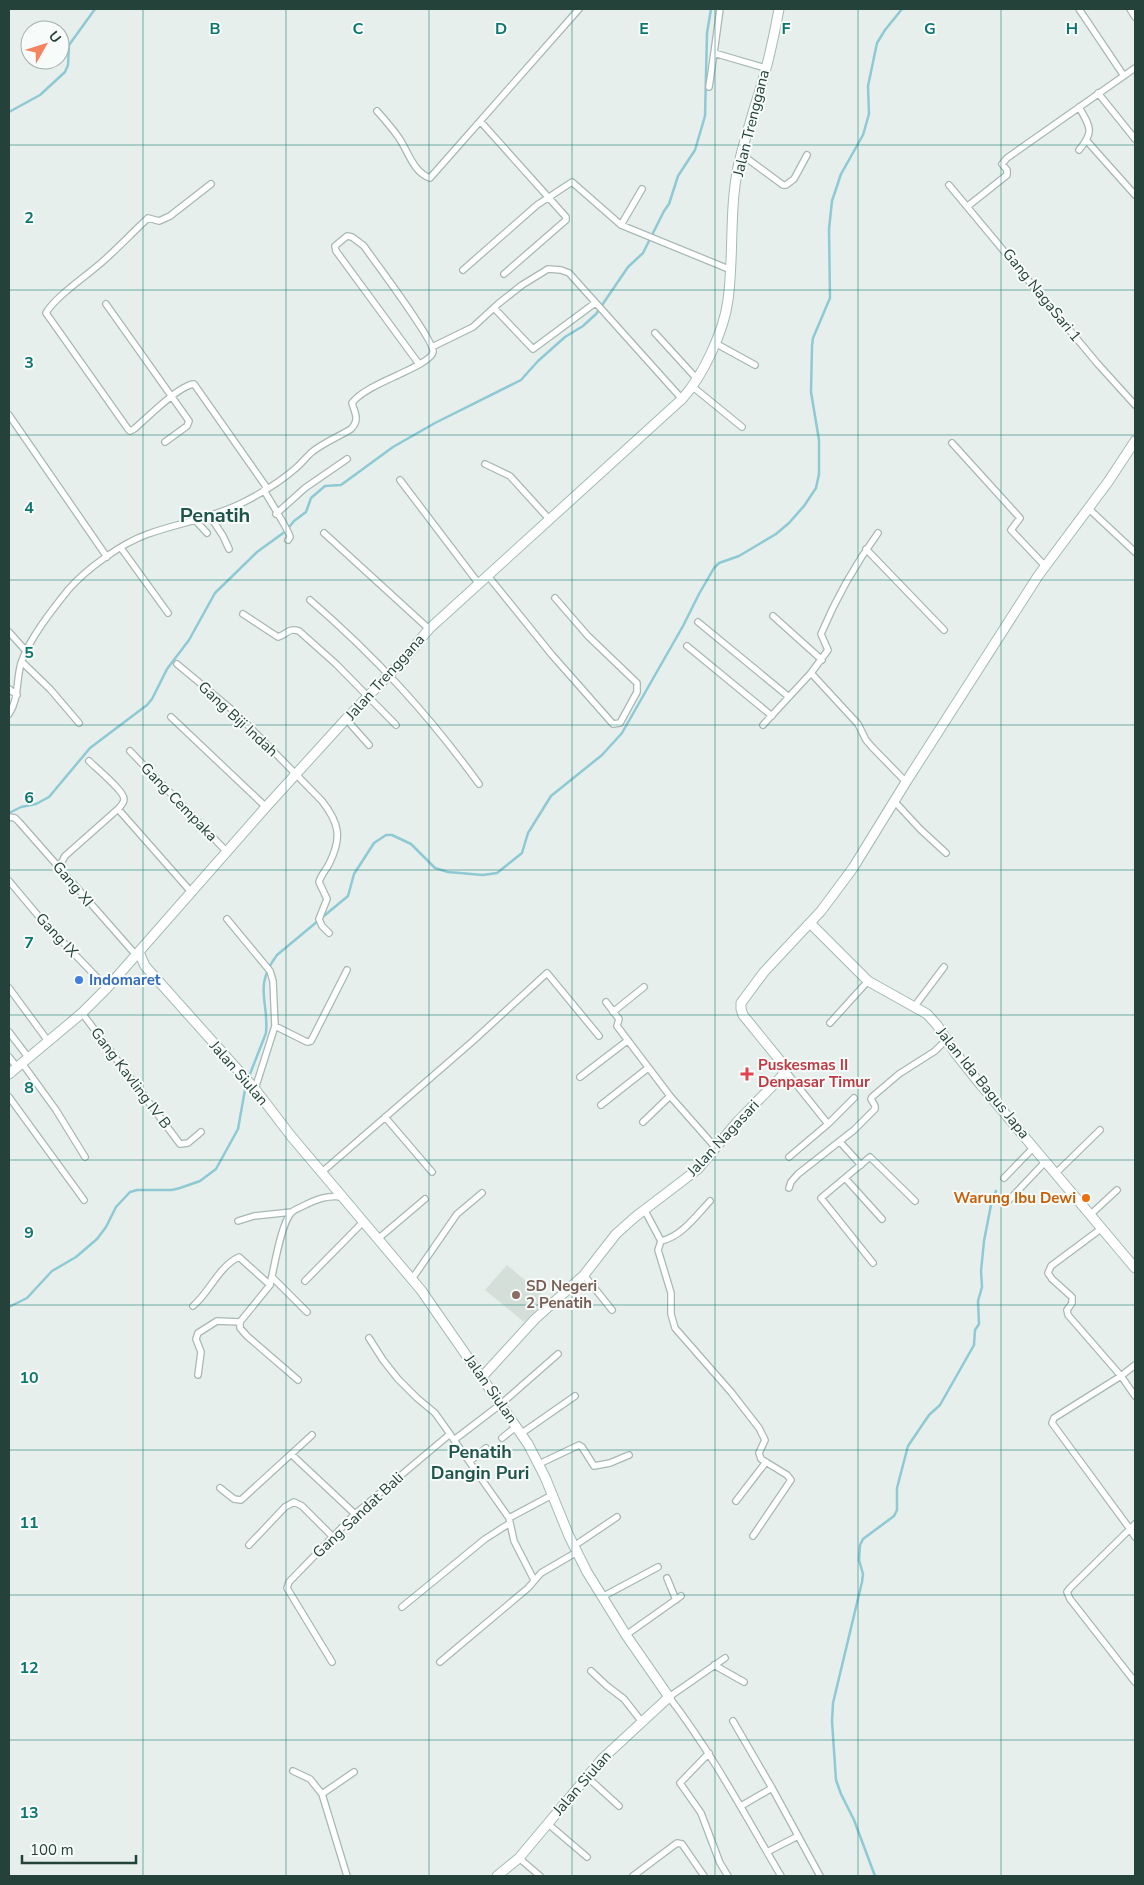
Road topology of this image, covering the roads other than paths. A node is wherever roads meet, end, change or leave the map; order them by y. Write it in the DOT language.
graph roads {
  1 [pos="579,9"];
  2 [pos="720,9"];
  3 [pos="779,9"];
  4 [pos="1079,9"];
  5 [pos="1130,9"];
  6 [pos="1135,17"];
  7 [pos="714,53"];
  8 [pos="765,68"];
  9 [pos="1135,68"];
  10 [pos="1124,76"];
  11 [pos="709,87"];
  12 [pos="1098,94"];
  13 [pos="1079,107"];
  14 [pos="377,110"];
  15 [pos="480,121"];
  16 [pos="1135,139"];
  17 [pos="1086,140"];
  18 [pos="1078,150"];
  19 [pos="741,154"];
  20 [pos="808,154"];
  21 [pos="211,184"];
  22 [pos="949,185"];
  23 [pos="642,189"];
  24 [pos="1135,195"];
  25 [pos="549,197"];
  26 [pos="968,206"];
  27 [pos="621,225"];
  28 [pos="463,270"];
  29 [pos="731,270"];
  30 [pos="504,274"];
  31 [pos="596,303"];
  32 [pos="106,304"];
  33 [pos="494,308"];
  34 [pos="655,334"];
  35 [pos="715,343"];
  36 [pos="432,347"];
  37 [pos="419,364"];
  38 [pos="755,365"];
  39 [pos="695,383"];
  40 [pos="172,396"];
  41 [pos="682,399"];
  42 [pos="1135,405"];
  43 [pos="9,415"];
  44 [pos="742,427"];
  45 [pos="1135,441"];
  46 [pos="165,442"];
  47 [pos="952,443"];
  48 [pos="346,459"];
  49 [pos="485,464"];
  50 [pos="400,480"];
  51 [pos="265,489"];
  52 [pos="1088,508"];
  53 [pos="276,514"];
  54 [pos="210,516"];
  55 [pos="549,519"];
  56 [pos="195,520"];
  57 [pos="207,533"];
  58 [pos="324,533"];
  59 [pos="878,533"];
  60 [pos="288,540"];
  61 [pos="121,548"];
  62 [pos="229,549"];
  63 [pos="866,549"];
  64 [pos="1135,552"];
  65 [pos="107,557"];
  66 [pos="1045,566"];
  67 [pos="488,576"];
  68 [pos="479,584"];
  69 [pos="555,598"];
  70 [pos="310,600"];
  71 [pos="168,613"];
  72 [pos="243,614"];
  73 [pos="773,616"];
  74 [pos="698,622"];
  75 [pos="429,629"];
  76 [pos="944,630"];
  77 [pos="9,632"];
  78 [pos="687,646"];
  79 [pos="26,651"];
  80 [pos="822,660"];
  81 [pos="22,662"];
  82 [pos="177,664"];
  83 [pos="390,674"];
  84 [pos="811,674"];
  85 [pos="9,689"];
  86 [pos="17,695"];
  87 [pos="368,697"];
  88 [pos="789,697"];
  89 [pos="9,714"];
  90 [pos="772,716"];
  91 [pos="171,717"];
  92 [pos="346,719"];
  93 [pos="79,722"];
  94 [pos="396,725"];
  95 [pos="763,726"];
  96 [pos="369,745"];
  97 [pos="130,751"];
  98 [pos="89,761"];
  99 [pos="297,775"];
  100 [pos="906,782"];
  101 [pos="479,784"];
  102 [pos="895,802"];
  103 [pos="266,807"];
  104 [pos="118,809"];
  105 [pos="9,817"];
  106 [pos="227,852"];
  107 [pos="946,852"];
  108 [pos="59,866"];
  109 [pos="9,881"];
  110 [pos="192,894"];
  111 [pos="228,919"];
  112 [pos="810,923"];
  113 [pos="329,933"];
  114 [pos="136,956"];
  115 [pos="944,967"];
  116 [pos="347,970"];
  117 [pos="868,980"];
  118 [pos="644,987"];
  119 [pos="9,988"];
  120 [pos="107,988"];
  121 [pos="606,1002"];
  122 [pos="914,1007"];
  123 [pos="613,1012"];
  124 [pos="82,1013"];
  125 [pos="830,1023"];
  126 [pos="275,1026"];
  127 [pos="9,1032"];
  128 [pos="599,1036"];
  129 [pos="946,1040"];
  130 [pos="48,1041"];
  131 [pos="627,1041"];
  132 [pos="9,1057"];
  133 [pos="22,1062"];
  134 [pos="648,1068"];
  135 [pos="784,1069"];
  136 [pos="9,1074"];
  137 [pos="580,1077"];
  138 [pos="255,1088"];
  139 [pos="9,1096"];
  140 [pos="670,1096"];
  141 [pos="854,1098"];
  142 [pos="601,1105"];
  143 [pos="385,1117"];
  144 [pos="643,1122"];
  145 [pos="828,1124"];
  146 [pos="1100,1130"];
  147 [pos="202,1132"];
  148 [pos="840,1142"];
  149 [pos="715,1147"];
  150 [pos="1034,1147"];
  151 [pos="789,1156"];
  152 [pos="85,1157"];
  153 [pos="1046,1161"];
  154 [pos="861,1165"];
  155 [pos="432,1172"];
  156 [pos="1056,1173"];
  157 [pos="324,1174"];
  158 [pos="845,1178"];
  159 [pos="1004,1178"];
  160 [pos="789,1188"];
  161 [pos="1117,1190"];
  162 [pos="482,1192"];
  163 [pos="340,1194"];
  164 [pos="425,1199"];
  165 [pos="84,1200"];
  166 [pos="710,1200"];
  167 [pos="1010,1200"];
  168 [pos="915,1201"];
  169 [pos="644,1209"];
  170 [pos="292,1212"];
  171 [pos="1090,1215"];
  172 [pos="882,1219"];
  173 [pos="238,1221"];
  174 [pos="364,1221"];
  175 [pos="1102,1228"];
  176 [pos="379,1238"];
  177 [pos="660,1241"];
  178 [pos="873,1263"];
  179 [pos="1135,1268"];
  180 [pos="584,1275"];
  181 [pos="272,1277"];
  182 [pos="412,1279"];
  183 [pos="305,1280"];
  184 [pos="270,1285"];
  185 [pos="194,1306"];
  186 [pos="612,1310"];
  187 [pos="308,1312"];
  188 [pos="240,1322"];
  189 [pos="369,1338"];
  190 [pos="558,1354"];
  191 [pos="1135,1365"];
  192 [pos="198,1375"];
  193 [pos="1121,1376"];
  194 [pos="482,1377"];
  195 [pos="298,1380"];
  196 [pos="575,1396"];
  197 [pos="1135,1396"];
  198 [pos="501,1404"];
  199 [pos="519,1430"];
  200 [pos="312,1435"];
  201 [pos="452,1437"];
  202 [pos="502,1438"];
  203 [pos="486,1448"];
  204 [pos="291,1454"];
  205 [pos="629,1455"];
  206 [pos="470,1461"];
  207 [pos="766,1462"];
  208 [pos="539,1464"];
  209 [pos="220,1488"];
  210 [pos="552,1495"];
  211 [pos="736,1501"];
  212 [pos="355,1514"];
  213 [pos="618,1518"];
  214 [pos="509,1520"];
  215 [pos="1135,1524"];
  216 [pos="1130,1529"];
  217 [pos="332,1536"];
  218 [pos="753,1536"];
  219 [pos="1135,1537"];
  220 [pos="249,1545"];
  221 [pos="575,1549"];
  222 [pos="658,1567"];
  223 [pos="666,1578"];
  224 [pos="534,1580"];
  225 [pos="602,1597"];
  226 [pos="402,1607"];
  227 [pos="626,1635"];
  228 [pos="725,1658"];
  229 [pos="332,1662"];
  230 [pos="440,1662"];
  231 [pos="714,1665"];
  232 [pos="591,1671"];
  233 [pos="744,1682"];
  234 [pos="1135,1682"];
  235 [pos="670,1697"];
  236 [pos="642,1722"];
  237 [pos="733,1722"];
  238 [pos="709,1753"];
  239 [pos="293,1772"];
  240 [pos="354,1772"];
  241 [pos="586,1776"];
  242 [pos="772,1788"];
  243 [pos="322,1794"];
  244 [pos="619,1806"];
  245 [pos="740,1806"];
  246 [pos="547,1823"];
  247 [pos="798,1836"];
  248 [pos="767,1852"];
  249 [pos="587,1857"];
  250 [pos="519,1858"];
  251 [pos="347,1876"];
  252 [pos="497,1876"];
  253 [pos="540,1876"];
  254 [pos="633,1876"];
  255 [pos="704,1876"];
  256 [pos="728,1876"];
  257 [pos="781,1876"];
  258 [pos="820,1876"];
  1 -- 15 [label="street"];
  2 -- 7 [label="street"];
  3 -- 8 [label="street, Jalan Trenggana"];
  4 -- 10 [label="street"];
  5 -- 6 [label="street"];
  7 -- 8 [label="street"];
  7 -- 11 [label="street"];
  8 -- 19 [label="street, Jalan Trenggana"];
  9 -- 10 [label="street"];
  10 -- 12 [label="street"];
  12 -- 13 [label="street"];
  12 -- 16 [label="street"];
  13 -- 17 [label="street"];
  13 -- 26 [label="street"];
  14 -- 15 [label="street"];
  15 -- 25 [label="street"];
  17 -- 18 [label="street"];
  17 -- 24 [label="street"];
  19 -- 20 [label="street"];
  19 -- 29 [label="street, Jalan Trenggana"];
  21 -- 40 [label="street"];
  22 -- 26 [label="street, Gang NagaSari 1"];
  23 -- 27 [label="street"];
  25 -- 27 [label="street"];
  25 -- 28 [label="street"];
  25 -- 30 [label="street"];
  26 -- 42 [label="street, Gang NagaSari 1"];
  27 -- 29 [label="street"];
  29 -- 35 [label="street, Jalan Trenggana"];
  31 -- 33 [label="street"];
  31 -- 33 [label="street"];
  31 -- 41 [label="street"];
  32 -- 40 [label="street"];
  33 -- 36 [label="street"];
  34 -- 39 [label="street"];
  35 -- 38 [label="street"];
  35 -- 39 [label="street, Jalan Trenggana"];
  36 -- 37 [label="street"];
  36 -- 37 [label="street"];
  37 -- 51 [label="street"];
  39 -- 41 [label="street, Jalan Trenggana"];
  39 -- 44 [label="street"];
  40 -- 46 [label="street"];
  40 -- 51 [label="street"];
  41 -- 55 [label="street, Jalan Trenggana"];
  43 -- 65 [label="street"];
  45 -- 52 [label="street"];
  47 -- 66 [label="street"];
  48 -- 53 [label="street"];
  49 -- 55 [label="street"];
  50 -- 68 [label="street"];
  51 -- 53 [label="street"];
  51 -- 54 [label="street"];
  52 -- 64 [label="street"];
  52 -- 66 [label="street"];
  53 -- 60 [label="street"];
  54 -- 56 [label="street"];
  54 -- 62 [label="street"];
  55 -- 67 [label="street, Jalan Trenggana"];
  56 -- 57 [label="street"];
  56 -- 61 [label="street"];
  58 -- 75 [label="street"];
  59 -- 63 [label="street"];
  61 -- 65 [label="street"];
  61 -- 71 [label="street"];
  63 -- 76 [label="street"];
  63 -- 80 [label="street"];
  65 -- 79 [label="street"];
  66 -- 100 [label="street"];
  67 -- 68 [label="street, Jalan Trenggana"];
  67 -- 69 [label="street"];
  68 -- 75 [label="street, Jalan Trenggana"];
  70 -- 83 [label="street"];
  72 -- 87 [label="street"];
  73 -- 80 [label="street"];
  74 -- 88 [label="street"];
  75 -- 83 [label="street, Jalan Trenggana"];
  77 -- 79 [label="street"];
  78 -- 90 [label="street"];
  79 -- 81 [label="street"];
  80 -- 84 [label="street"];
  81 -- 86 [label="street"];
  81 -- 93 [label="street"];
  82 -- 99 [label="street, Gang Biji Indah"];
  83 -- 87 [label="street, Jalan Trenggana"];
  83 -- 101 [label="street"];
  84 -- 88 [label="street"];
  84 -- 100 [label="street"];
  85 -- 86 [label="street"];
  86 -- 89 [label="street"];
  87 -- 92 [label="street, Jalan Trenggana"];
  87 -- 94 [label="street"];
  88 -- 90 [label="street"];
  90 -- 95 [label="street"];
  91 -- 103 [label="street"];
  92 -- 96 [label="street"];
  92 -- 99 [label="street, Jalan Trenggana"];
  97 -- 106 [label="street, Gang Cempaka"];
  98 -- 104 [label="street"];
  99 -- 103 [label="street, Jalan Trenggana"];
  99 -- 113 [label="street, Gang Biji Indah"];
  100 -- 102 [label="street"];
  102 -- 107 [label="street"];
  102 -- 112 [label="street"];
  103 -- 106 [label="street, Jalan Trenggana"];
  104 -- 108 [label="street"];
  104 -- 110 [label="street"];
  105 -- 108 [label="street, Gang XI"];
  106 -- 110 [label="street, Jalan Trenggana"];
  108 -- 114 [label="street, Gang XI"];
  109 -- 120 [label="street, Gang IX"];
  110 -- 114 [label="street, Jalan Trenggana"];
  111 -- 126 [label="street"];
  112 -- 117 [label="street, Jalan Ida Bagus Japa"];
  112 -- 135 [label="street"];
  114 -- 120 [label="street, Jalan Trenggana"];
  114 -- 138 [label="street, Jalan Siulan"];
  115 -- 122 [label="street"];
  116 -- 126 [label="street"];
  117 -- 122 [label="street, Jalan Ida Bagus Japa"];
  117 -- 125 [label="street"];
  118 -- 123 [label="street"];
  119 -- 130 [label="street"];
  120 -- 124 [label="street, Jalan Trenggana"];
  121 -- 123 [label="street"];
  122 -- 129 [label="street, Jalan Ida Bagus Japa"];
  123 -- 131 [label="street"];
  124 -- 130 [label="street, Jalan Trenggana"];
  124 -- 147 [label="street, Gang Kavling IV B"];
  126 -- 138 [label="street"];
  127 -- 133 [label="street"];
  128 -- 143 [label="street"];
  129 -- 148 [label="street"];
  129 -- 150 [label="street, Jalan Ida Bagus Japa"];
  130 -- 133 [label="street, Jalan Trenggana"];
  131 -- 134 [label="street"];
  131 -- 137 [label="street"];
  132 -- 133 [label="street"];
  133 -- 136 [label="street, Jalan Trenggana"];
  133 -- 152 [label="street"];
  134 -- 140 [label="street"];
  134 -- 142 [label="street"];
  135 -- 145 [label="street"];
  135 -- 149 [label="street, Jalan Nagasari"];
  138 -- 157 [label="street, Jalan Siulan"];
  139 -- 165 [label="street"];
  140 -- 144 [label="street"];
  140 -- 149 [label="street"];
  141 -- 145 [label="street"];
  143 -- 155 [label="street"];
  143 -- 157 [label="street"];
  145 -- 151 [label="street"];
  146 -- 156 [label="street"];
  148 -- 154 [label="street"];
  148 -- 160 [label="street"];
  149 -- 169 [label="street, Jalan Nagasari"];
  150 -- 153 [label="street, Jalan Ida Bagus Japa"];
  150 -- 159 [label="street"];
  153 -- 156 [label="street, Jalan Ida Bagus Japa"];
  153 -- 167 [label="street"];
  154 -- 158 [label="street"];
  154 -- 168 [label="street"];
  156 -- 171 [label="street, Jalan Ida Bagus Japa"];
  157 -- 163 [label="street, Jalan Siulan"];
  158 -- 172 [label="street"];
  158 -- 178 [label="street"];
  161 -- 171 [label="street"];
  162 -- 182 [label="street"];
  163 -- 170 [label="street"];
  163 -- 174 [label="street, Jalan Siulan"];
  164 -- 176 [label="street"];
  166 -- 177 [label="street"];
  169 -- 177 [label="street"];
  169 -- 180 [label="street, Jalan Nagasari"];
  170 -- 173 [label="street"];
  170 -- 181 [label="street"];
  171 -- 175 [label="street, Jalan Ida Bagus Japa"];
  174 -- 176 [label="street, Jalan Siulan"];
  174 -- 183 [label="street"];
  175 -- 179 [label="street, Jalan Ida Bagus Japa"];
  175 -- 193 [label="street"];
  176 -- 182 [label="street, Jalan Siulan"];
  177 -- 207 [label="street"];
  180 -- 186 [label="street"];
  180 -- 194 [label="street, Jalan Nagasari"];
  181 -- 184 [label="street"];
  181 -- 187 [label="street"];
  182 -- 194 [label="street, Jalan Siulan"];
  184 -- 185 [label="street"];
  184 -- 188 [label="street"];
  188 -- 192 [label="street"];
  188 -- 195 [label="street"];
  189 -- 201 [label="street"];
  190 -- 198 [label="street, Gang Sandat Bali"];
  191 -- 193 [label="street"];
  193 -- 197 [label="street"];
  193 -- 216 [label="street"];
  194 -- 198 [label="street, Jalan Siulan"];
  196 -- 199 [label="street"];
  198 -- 199 [label="street, Jalan Siulan"];
  198 -- 201 [label="street, Gang Sandat Bali"];
  199 -- 202 [label="street"];
  199 -- 208 [label="street, Jalan Siulan"];
  200 -- 204 [label="street"];
  201 -- 206 [label="street"];
  201 -- 212 [label="street, Gang Sandat Bali"];
  203 -- 206 [label="street"];
  204 -- 209 [label="street"];
  204 -- 212 [label="street"];
  205 -- 208 [label="street"];
  206 -- 214 [label="street"];
  207 -- 211 [label="street"];
  207 -- 218 [label="street"];
  208 -- 210 [label="street, Jalan Siulan"];
  210 -- 214 [label="street"];
  210 -- 221 [label="street, Jalan Siulan"];
  212 -- 217 [label="street, Gang Sandat Bali"];
  213 -- 221 [label="street"];
  214 -- 224 [label="street"];
  214 -- 226 [label="street"];
  215 -- 216 [label="street"];
  216 -- 219 [label="street"];
  216 -- 234 [label="street"];
  217 -- 220 [label="street"];
  217 -- 229 [label="street, Gang Sandat Bali"];
  221 -- 224 [label="street"];
  221 -- 225 [label="street, Jalan Siulan"];
  222 -- 225 [label="street"];
  223 -- 227 [label="street"];
  224 -- 230 [label="street"];
  225 -- 227 [label="street, Jalan Siulan"];
  227 -- 235 [label="street, Jalan Siulan"];
  228 -- 231 [label="street"];
  231 -- 233 [label="street"];
  231 -- 235 [label="street"];
  232 -- 236 [label="street"];
  235 -- 236 [label="street, Jalan Siulan"];
  235 -- 238 [label="street"];
  236 -- 241 [label="street, Jalan Siulan"];
  237 -- 242 [label="street"];
  238 -- 245 [label="street"];
  238 -- 256 [label="street"];
  239 -- 243 [label="street"];
  240 -- 243 [label="street"];
  241 -- 244 [label="street"];
  241 -- 246 [label="street, Jalan Siulan"];
  242 -- 245 [label="street"];
  242 -- 247 [label="street"];
  243 -- 251 [label="street"];
  245 -- 248 [label="street"];
  246 -- 249 [label="street"];
  246 -- 250 [label="street, Jalan Siulan"];
  247 -- 248 [label="street"];
  247 -- 258 [label="street"];
  248 -- 257 [label="street"];
  250 -- 252 [label="street, Jalan Siulan"];
  250 -- 253 [label="street"];
  254 -- 255 [label="street"];
}
